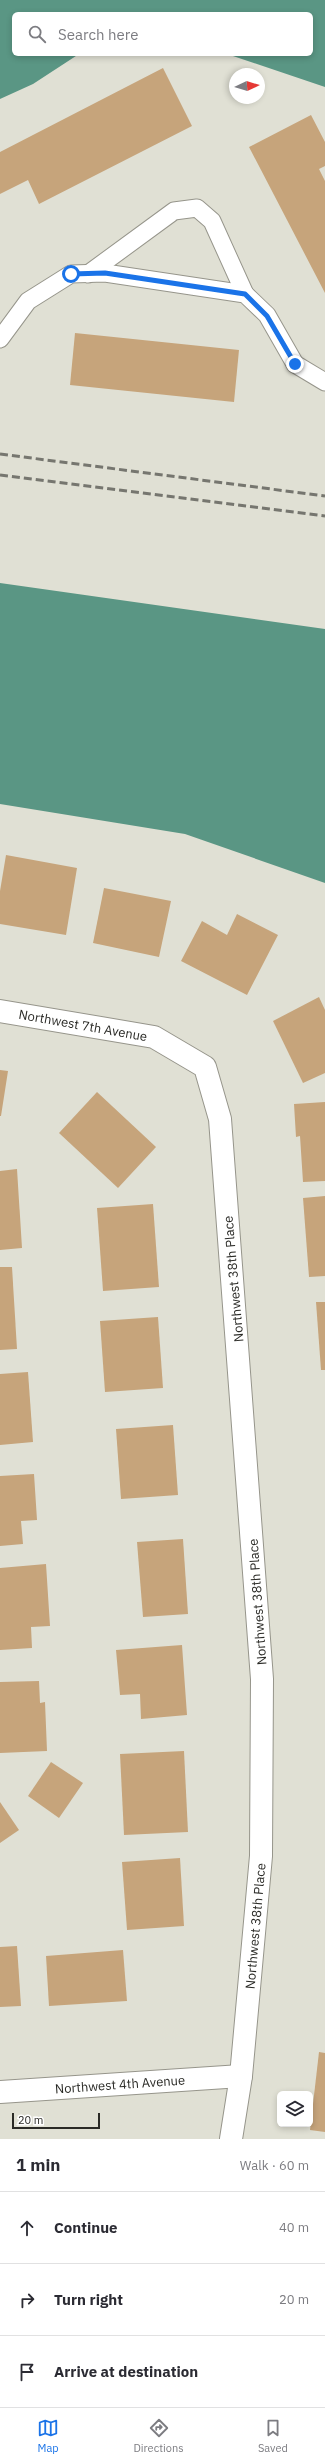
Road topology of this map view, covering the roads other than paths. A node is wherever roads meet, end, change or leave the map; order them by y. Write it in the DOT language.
graph roads {
  1 [pos="88,274"];
  2 [pos="245,294"];
  3 [pos="0,339"];
  4 [pos="325,382"];
  5 [pos="0,1011"];
  6 [pos="205,1067"];
  7 [pos="241,2076"];
  8 [pos="0,2092"];
  9 [pos="231,2139"];
  1 -- 2 [label="lane"];
  1 -- 2 [label="lane"];
  1 -- 3 [label="lane"];
  2 -- 4 [label="lane"];
  5 -- 6 [label="street, Northwest 7th Avenue"];
  6 -- 7 [label="street, Northwest 38th Place"];
  7 -- 8 [label="street, Northwest 4th Avenue"];
  7 -- 9 [label="street, Northwest 38th Place"];
}
